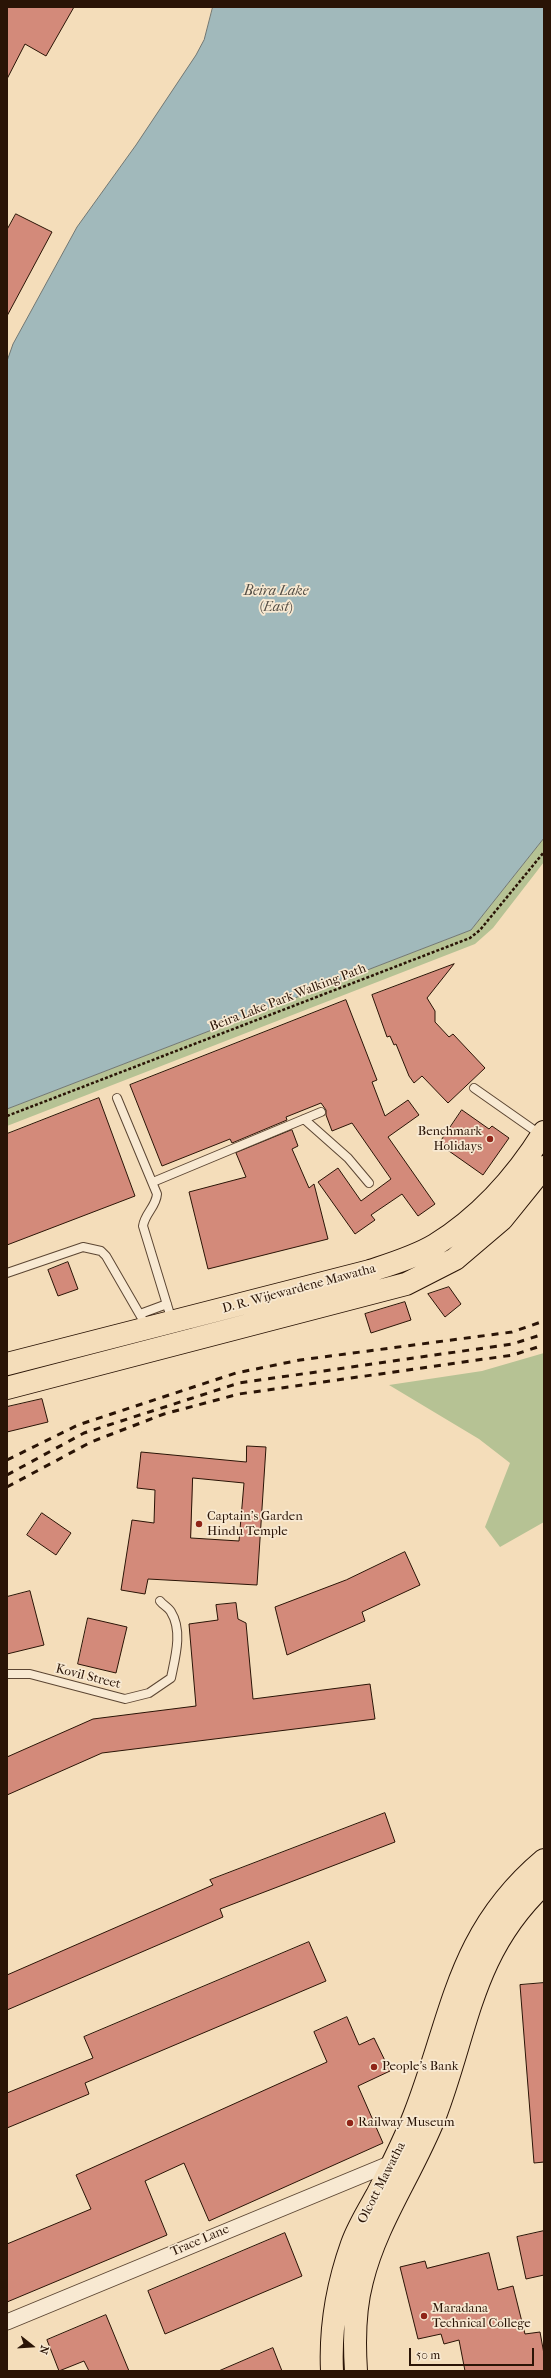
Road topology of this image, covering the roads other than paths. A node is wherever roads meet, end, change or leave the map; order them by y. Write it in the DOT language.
graph roads {
  1 [pos="474,1088"];
  2 [pos="117,1098"];
  3 [pos="321,1112"];
  4 [pos="304,1119"];
  5 [pos="543,1134"];
  6 [pos="544,1168"];
  7 [pos="153,1182"];
  8 [pos="369,1184"];
  9 [pos="7,1273"];
  10 [pos="169,1313"];
  11 [pos="144,1321"];
  12 [pos="7,1364"];
  13 [pos="7,1388"];
  14 [pos="160,1601"];
  15 [pos="7,1674"];
  16 [pos="544,1860"];
  17 [pos="544,1884"];
  18 [pos="403,2166"];
  19 [pos="7,2322"];
  20 [pos="332,2371"];
  21 [pos="356,2371"];
  1 -- 5 [label="lane"];
  2 -- 7 [label="lane"];
  3 -- 4 [label="lane"];
  4 -- 7 [label="lane"];
  4 -- 8 [label="lane"];
  5 -- 10 [label="main road, D. R. Wijewardene Mawatha"];
  6 -- 13 [label="main road, D. R. Wijewardene Mawatha"];
  7 -- 10 [label="lane"];
  9 -- 11 [label="lane"];
  10 -- 11 [label="main road, D. R. Wijewardene Mawatha"];
  11 -- 12 [label="main road, D. R. Wijewardene Mawatha"];
  14 -- 15 [label="lane, Kovil Street"];
  16 -- 18 [label="main road, Olcott Mawatha"];
  17 -- 18 [label="main road, Olcott Mawatha"];
  18 -- 19 [label="street, Trace Lane"];
  18 -- 20 [label="main road, Olcott Mawatha"];
  18 -- 21 [label="main road, Olcott Mawatha"];
}
